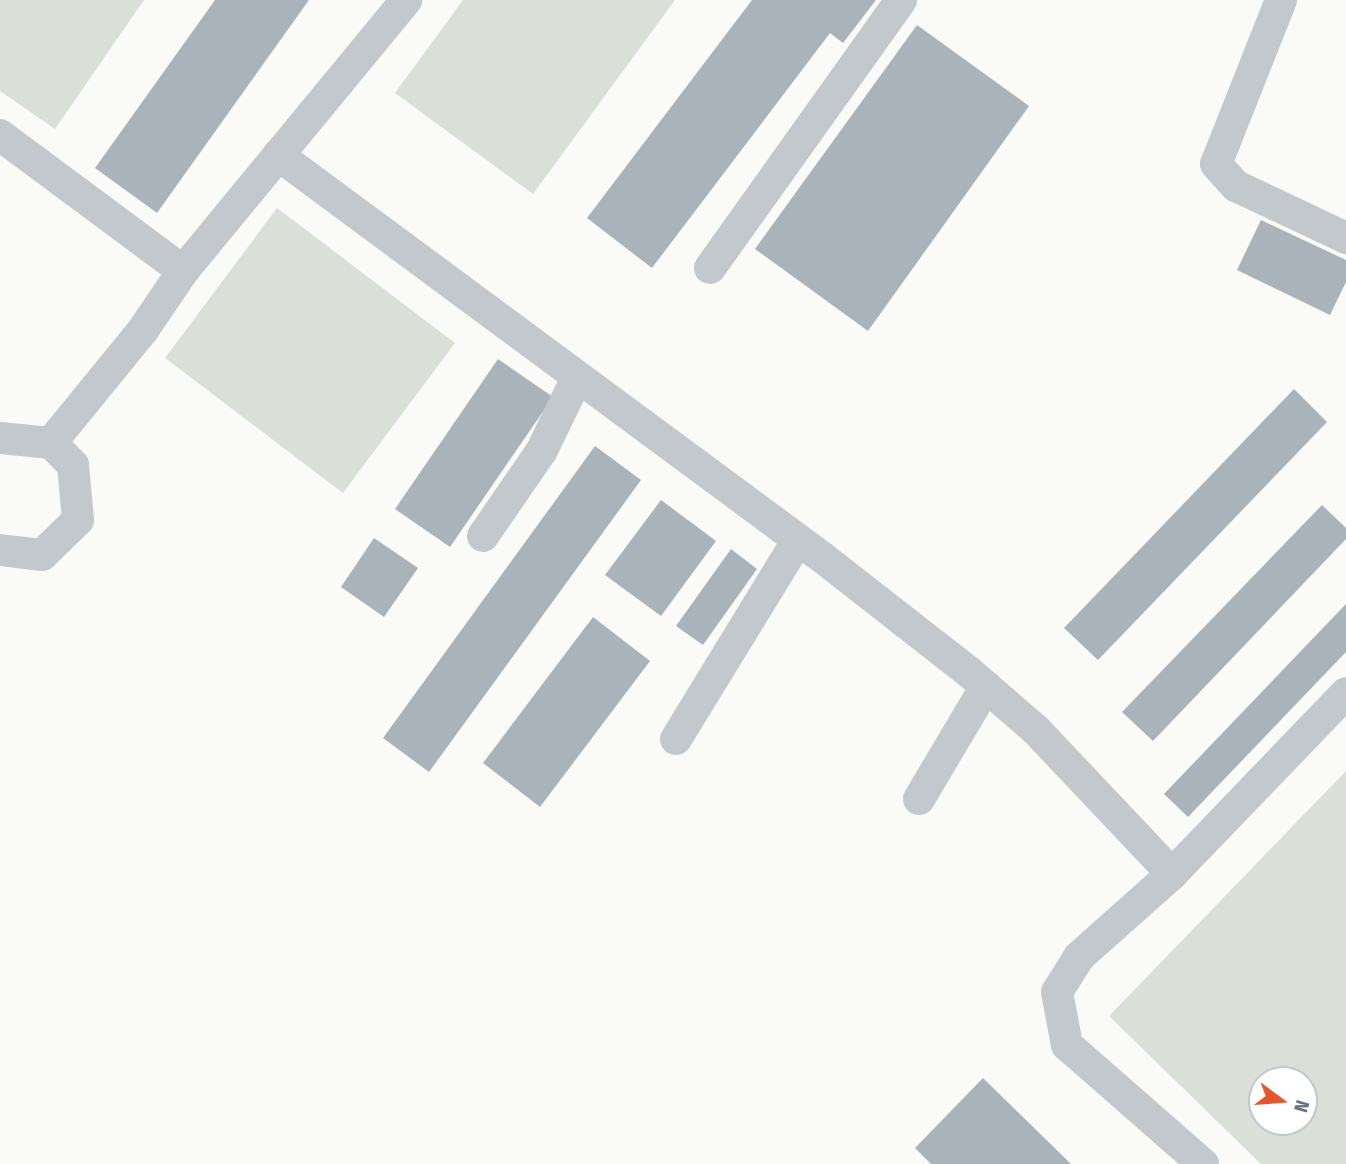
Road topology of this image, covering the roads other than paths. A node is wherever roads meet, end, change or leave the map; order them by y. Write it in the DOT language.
graph roads {
  1 [pos="405,0"];
  2 [pos="901,0"];
  3 [pos="1281,0"];
  4 [pos="0,135"];
  5 [pos="278,155"];
  6 [pos="1346,238"];
  7 [pos="710,268"];
  8 [pos="183,271"];
  9 [pos="577,378"];
  10 [pos="0,438"];
  11 [pos="51,443"];
  12 [pos="484,536"];
  13 [pos="798,540"];
  14 [pos="1,553"];
  15 [pos="986,687"];
  16 [pos="1346,693"];
  17 [pos="676,739"];
  18 [pos="919,799"];
  19 [pos="1171,874"];
  20 [pos="1203,1164"];
  1 -- 5 [label="lane"];
  2 -- 7 [label="lane"];
  3 -- 6 [label="lane"];
  4 -- 8 [label="lane"];
  5 -- 8 [label="lane"];
  5 -- 9 [label="lane"];
  8 -- 11 [label="lane"];
  9 -- 12 [label="lane"];
  9 -- 13 [label="lane"];
  10 -- 11 [label="lane"];
  11 -- 14 [label="lane"];
  13 -- 15 [label="lane"];
  13 -- 17 [label="lane"];
  15 -- 18 [label="lane"];
  15 -- 19 [label="lane"];
  16 -- 19 [label="lane"];
  19 -- 20 [label="lane"];
}
